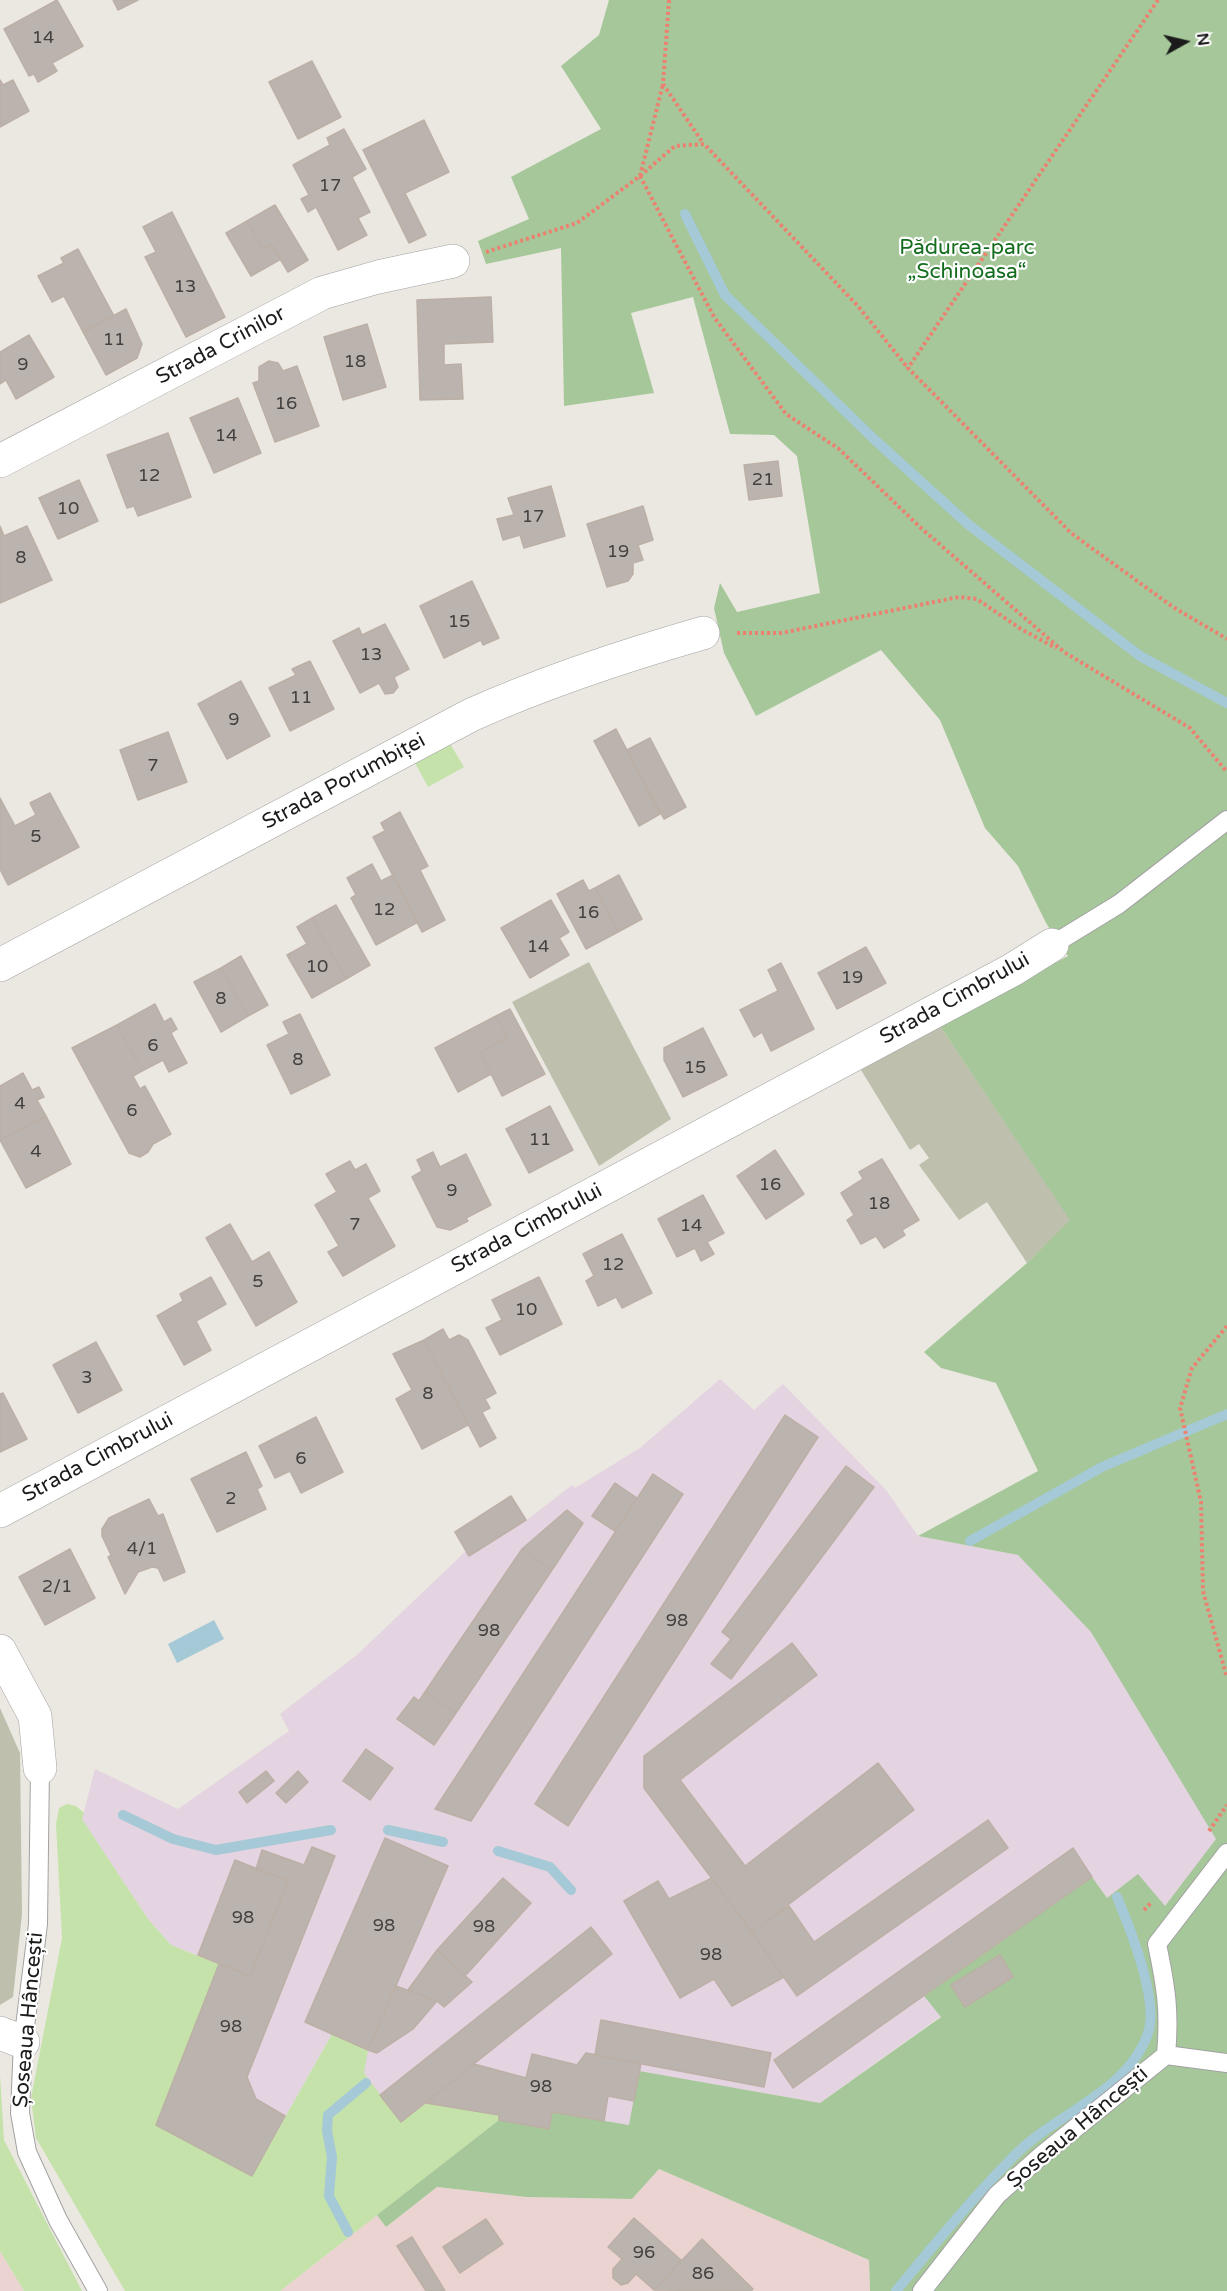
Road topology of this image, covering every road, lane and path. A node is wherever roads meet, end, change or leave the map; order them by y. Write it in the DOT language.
graph roads {
  1 [pos="669,0"];
  2 [pos="1158,0"];
  3 [pos="663,84"];
  4 [pos="704,144"];
  5 [pos="640,176"];
  6 [pos="453,261"];
  7 [pos="908,368"];
  8 [pos="0,461"];
  9 [pos="703,633"];
  10 [pos="1227,639"];
  11 [pos="1064,652"];
  12 [pos="1227,772"];
  13 [pos="1227,820"];
  14 [pos="1052,945"];
  15 [pos="0,965"];
  16 [pos="1227,1326"];
  17 [pos="0,1511"];
  18 [pos="0,1651"];
  19 [pos="1227,1678"];
  20 [pos="40,1768"];
  21 [pos="1227,1853"];
  22 [pos="12,2038"];
  23 [pos="1166,2055"];
  24 [pos="1227,2063"];
  25 [pos="98,2291"];
  26 [pos="922,2291"];
  1 -- 3 [label="path"];
  2 -- 7 [label="path"];
  3 -- 4 [label="path"];
  3 -- 5 [label="path"];
  4 -- 5 [label="path"];
  4 -- 7 [label="path"];
  5 -- 6 [label="path"];
  5 -- 11 [label="path"];
  6 -- 8 [label="street, Strada Crinilor"];
  7 -- 10 [label="path"];
  9 -- 11 [label="path"];
  9 -- 15 [label="street, Strada Porumbiței"];
  11 -- 12 [label="path"];
  13 -- 14 [label="lane"];
  14 -- 17 [label="street, Strada Cimbrului"];
  16 -- 19 [label="path"];
  18 -- 20 [label="street"];
  20 -- 22 [label="lane, Șoseaua Hâncești"];
  21 -- 23 [label="lane, Șoseaua Hâncești"];
  22 -- 25 [label="lane, Șoseaua Hâncești"];
  23 -- 24 [label="lane"];
  23 -- 26 [label="lane, Șoseaua Hâncești"];
}
